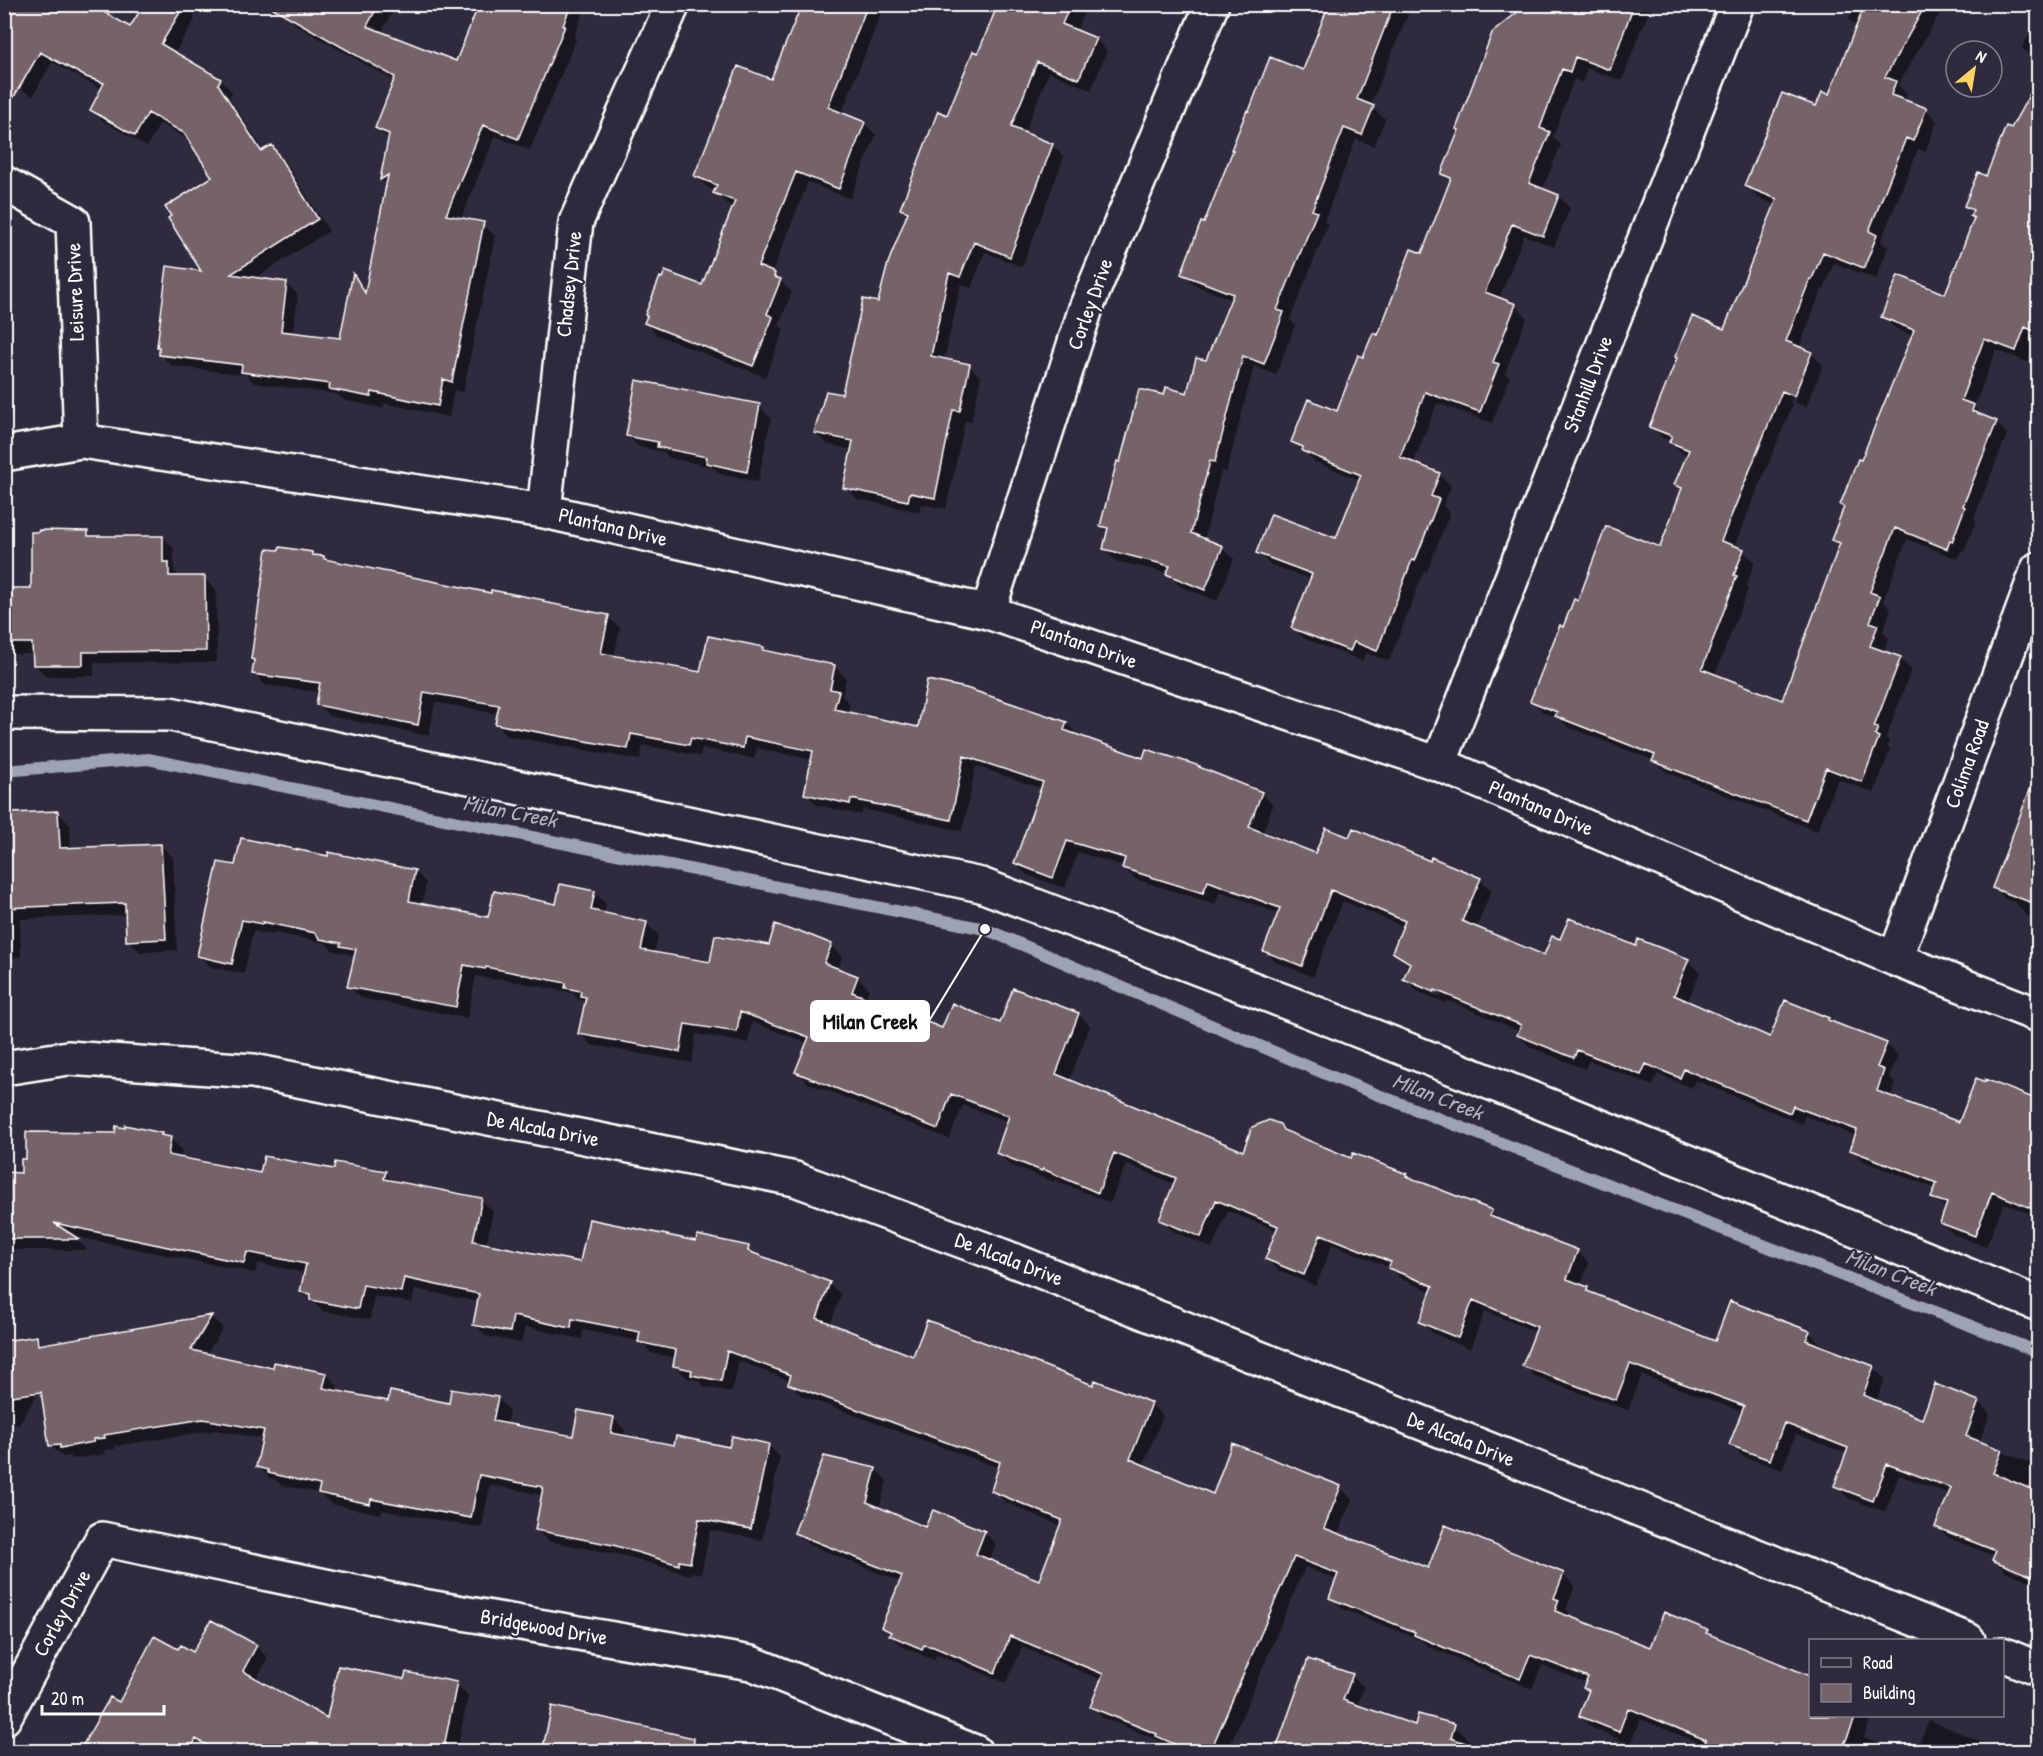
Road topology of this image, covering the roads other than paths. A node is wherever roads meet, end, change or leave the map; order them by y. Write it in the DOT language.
graph roads {
  1 [pos="673,4"];
  2 [pos="1212,4"];
  3 [pos="1737,4"];
  4 [pos="4,183"];
  5 [pos="81,441"];
  6 [pos="4,454"];
  7 [pos="544,511"];
  8 [pos="2038,569"];
  9 [pos="988,612"];
  10 [pos="4,713"];
  11 [pos="1438,764"];
  12 [pos="1895,959"];
  13 [pos="2038,1016"];
  14 [pos="4,1068"];
  15 [pos="2038,1304"];
  16 [pos="102,1539"];
  17 [pos="1963,1639"];
  18 [pos="2004,1655"];
  19 [pos="2038,1669"];
  20 [pos="4,1718"];
  21 [pos="975,1752"];
  1 -- 7 [label="street, Chadsey Drive"];
  2 -- 9 [label="street, Corley Drive"];
  3 -- 11 [label="street, Stanhill Drive"];
  4 -- 5 [label="street, Leisure Drive"];
  5 -- 6 [label="street, Plantana Drive"];
  5 -- 7 [label="street, Plantana Drive"];
  7 -- 9 [label="street, Plantana Drive"];
  8 -- 12 [label="street, Colima Road"];
  9 -- 11 [label="street, Plantana Drive"];
  10 -- 15 [label="street"];
  11 -- 12 [label="street, Plantana Drive"];
  12 -- 13 [label="street, Plantana Drive"];
  14 -- 17 [label="street, De Alcala Drive"];
  16 -- 20 [label="street, Corley Drive"];
  16 -- 21 [label="street, Bridgewood Drive"];
  18 -- 19 [label="street"];
}
